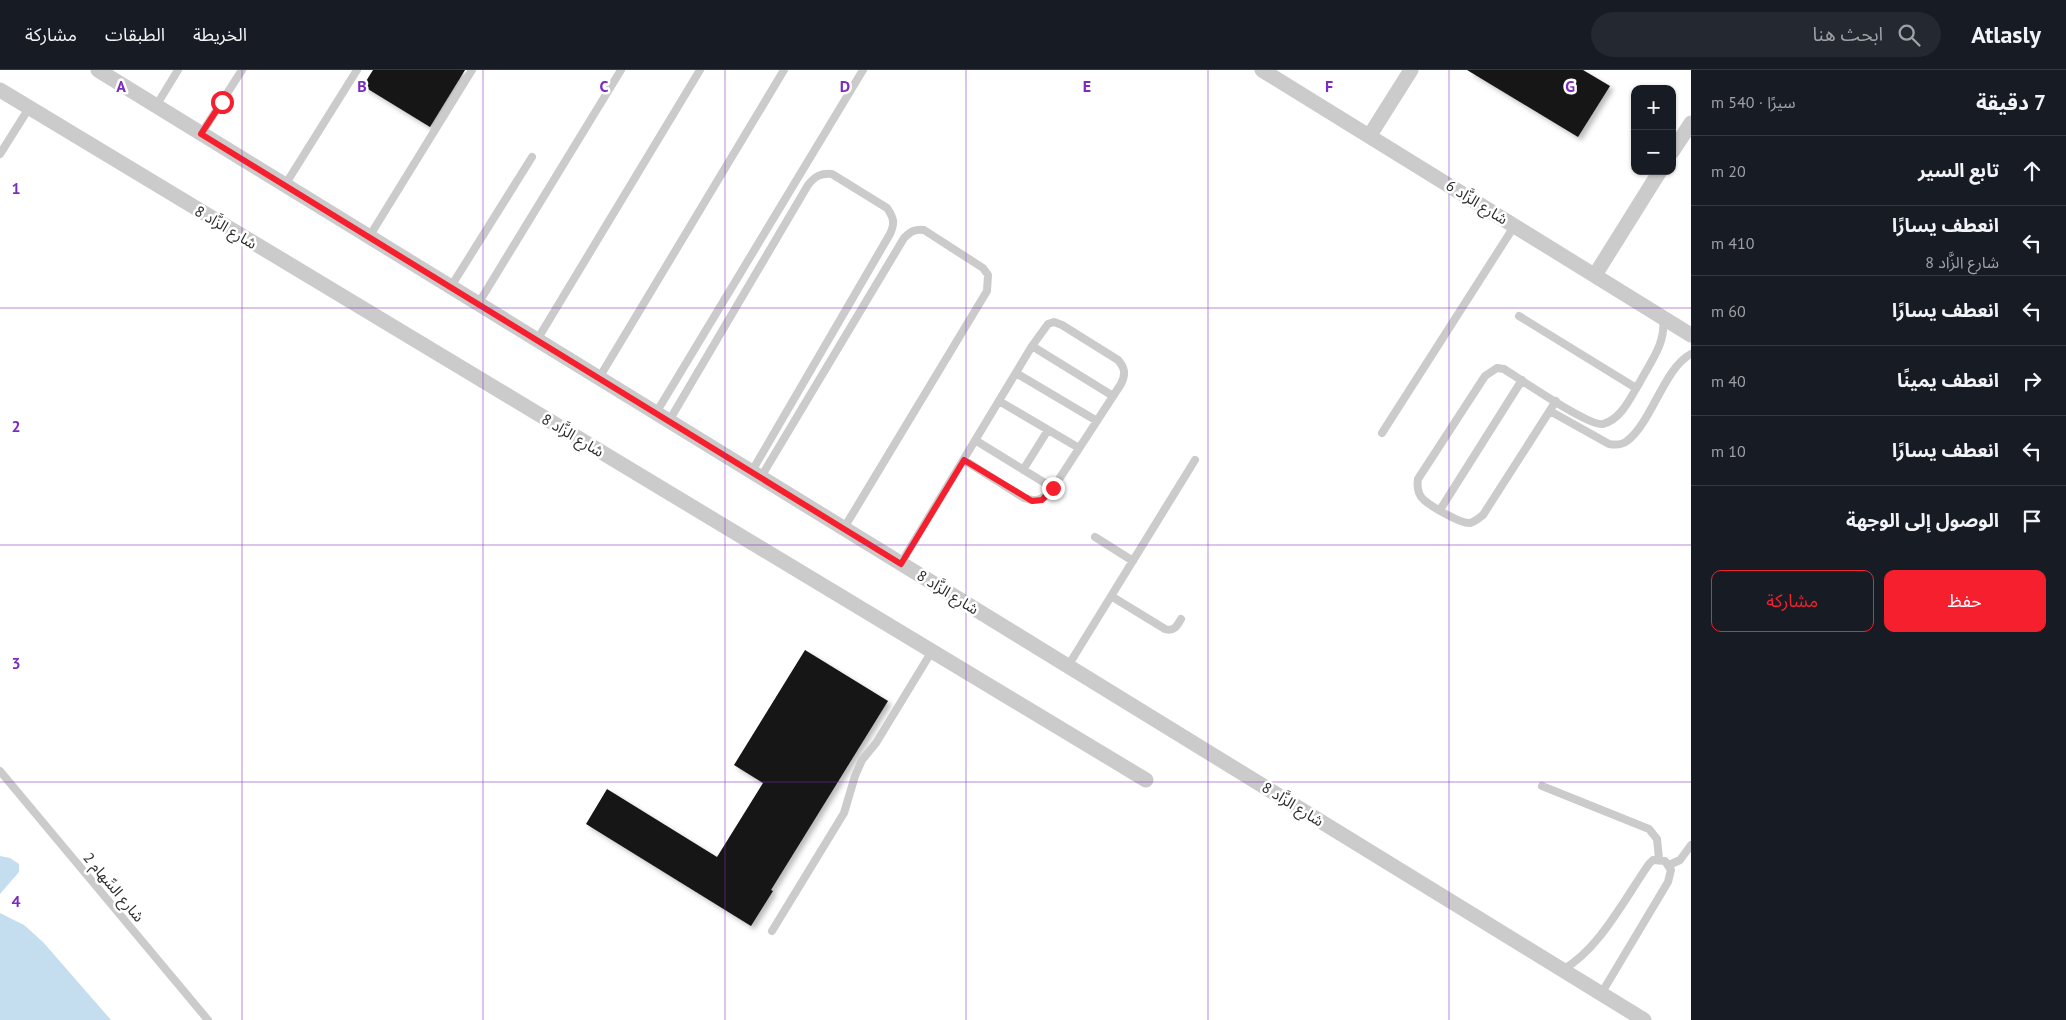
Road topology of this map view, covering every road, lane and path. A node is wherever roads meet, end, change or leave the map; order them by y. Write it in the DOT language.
graph roads {
  1 [pos="98,70"];
  2 [pos="178,70"];
  3 [pos="242,70"];
  4 [pos="357,70"];
  5 [pos="472,70"];
  6 [pos="621,70"];
  7 [pos="700,70"];
  8 [pos="784,70"];
  9 [pos="864,70"];
  10 [pos="1262,70"];
  11 [pos="1411,70"];
  12 [pos="0,90"];
  13 [pos="156,106"];
  14 [pos="29,108"];
  15 [pos="1691,123"];
  16 [pos="201,134"];
  17 [pos="1370,136"];
  18 [pos="1676,146"];
  19 [pos="0,154"];
  20 [pos="532,157"];
  21 [pos="1658,175"];
  22 [pos="285,185"];
  23 [pos="1515,225"];
  24 [pos="369,237"];
  25 [pos="1596,275"];
  26 [pos="450,288"];
  27 [pos="478,304"];
  28 [pos="1519,316"];
  29 [pos="1663,318"];
  30 [pos="1691,335"];
  31 [pos="537,340"];
  32 [pos="1032,346"];
  33 [pos="1691,354"];
  34 [pos="1016,373"];
  35 [pos="599,378"];
  36 [pos="1522,380"];
  37 [pos="1636,388"];
  38 [pos="1113,396"];
  39 [pos="999,401"];
  40 [pos="1556,401"];
  41 [pos="1550,411"];
  42 [pos="662,417"];
  43 [pos="1097,421"];
  44 [pos="1048,430"];
  45 [pos="1382,433"];
  46 [pos="975,440"];
  47 [pos="1079,448"];
  48 [pos="964,460"];
  49 [pos="1195,460"];
  50 [pos="1023,470"];
  51 [pos="756,474"];
  52 [pos="1053,488"];
  53 [pos="1440,510"];
  54 [pos="844,528"];
  55 [pos="1095,537"];
  56 [pos="1133,561"];
  57 [pos="901,564"];
  58 [pos="1111,596"];
  59 [pos="1181,619"];
  60 [pos="932,651"];
  61 [pos="1068,666"];
  62 [pos="0,771"];
  63 [pos="1146,780"];
  64 [pos="1542,786"];
  65 [pos="1691,845"];
  66 [pos="1659,859"];
  67 [pos="1669,865"];
  68 [pos="772,931"];
  69 [pos="1562,970"];
  70 [pos="1601,994"];
  71 [pos="208,1020"];
  72 [pos="1644,1020"];
  1 -- 13 [label="street, شارع الزَّاد 8"];
  2 -- 13 [label="lane"];
  3 -- 16 [label="lane"];
  4 -- 22 [label="lane"];
  5 -- 24 [label="lane"];
  6 -- 27 [label="lane"];
  7 -- 31 [label="lane"];
  8 -- 35 [label="lane"];
  9 -- 42 [label="lane"];
  10 -- 17 [label="street, شارع الزَّاد 6"];
  11 -- 17 [label="street"];
  12 -- 14 [label="street, شارع الزَّاد 8"];
  13 -- 16 [label="street, شارع الزَّاد 8"];
  14 -- 19 [label="lane"];
  14 -- 60 [label="street, شارع الزَّاد 8"];
  15 -- 18 [label="street"];
  16 -- 22 [label="street, شارع الزَّاد 8"];
  17 -- 23 [label="street, شارع الزَّاد 6"];
  20 -- 26 [label="lane"];
  21 -- 25 [label="street"];
  22 -- 24 [label="street, شارع الزَّاد 8"];
  23 -- 25 [label="street, شارع الزَّاد 6"];
  23 -- 45 [label="lane"];
  24 -- 26 [label="street, شارع الزَّاد 8"];
  25 -- 29 [label="street, شارع الزَّاد 6"];
  26 -- 27 [label="street, شارع الزَّاد 8"];
  27 -- 31 [label="street, شارع الزَّاد 8"];
  28 -- 37 [label="lane"];
  29 -- 30 [label="street, شارع الزَّاد 6"];
  29 -- 37 [label="lane"];
  31 -- 35 [label="street, شارع الزَّاد 8"];
  32 -- 34 [label="lane"];
  32 -- 38 [label="lane"];
  32 -- 38 [label="lane"];
  33 -- 41 [label="lane"];
  34 -- 39 [label="lane"];
  34 -- 43 [label="lane"];
  35 -- 42 [label="street, شارع الزَّاد 8"];
  36 -- 40 [label="lane"];
  36 -- 53 [label="lane"];
  36 -- 53 [label="lane"];
  37 -- 40 [label="lane"];
  38 -- 43 [label="lane"];
  39 -- 44 [label="lane"];
  39 -- 46 [label="lane"];
  40 -- 41 [label="lane"];
  41 -- 53 [label="lane"];
  42 -- 51 [label="street, شارع الزَّاد 8"];
  42 -- 51 [label="lane"];
  43 -- 47 [label="lane"];
  44 -- 47 [label="lane"];
  44 -- 50 [label="lane"];
  46 -- 48 [label="lane"];
  46 -- 50 [label="lane"];
  47 -- 52 [label="lane"];
  48 -- 52 [label="lane"];
  48 -- 57 [label="lane"];
  49 -- 56 [label="lane"];
  50 -- 52 [label="lane"];
  51 -- 54 [label="street, شارع الزَّاد 8"];
  51 -- 54 [label="lane"];
  54 -- 57 [label="street, شارع الزَّاد 8"];
  55 -- 56 [label="lane"];
  56 -- 58 [label="lane"];
  57 -- 61 [label="street, شارع الزَّاد 8"];
  58 -- 59 [label="lane"];
  58 -- 61 [label="lane"];
  60 -- 63 [label="street, شارع الزَّاد 8"];
  60 -- 68 [label="lane"];
  61 -- 69 [label="street, شارع الزَّاد 8"];
  62 -- 71 [label="lane, شارع السِّهام 2"];
  64 -- 66 [label="lane"];
  65 -- 67 [label="lane"];
  66 -- 67 [label="lane"];
  66 -- 69 [label="lane"];
  67 -- 70 [label="lane"];
  69 -- 70 [label="street, شارع الزَّاد 8"];
  70 -- 72 [label="street, شارع الزَّاد 8"];
}
